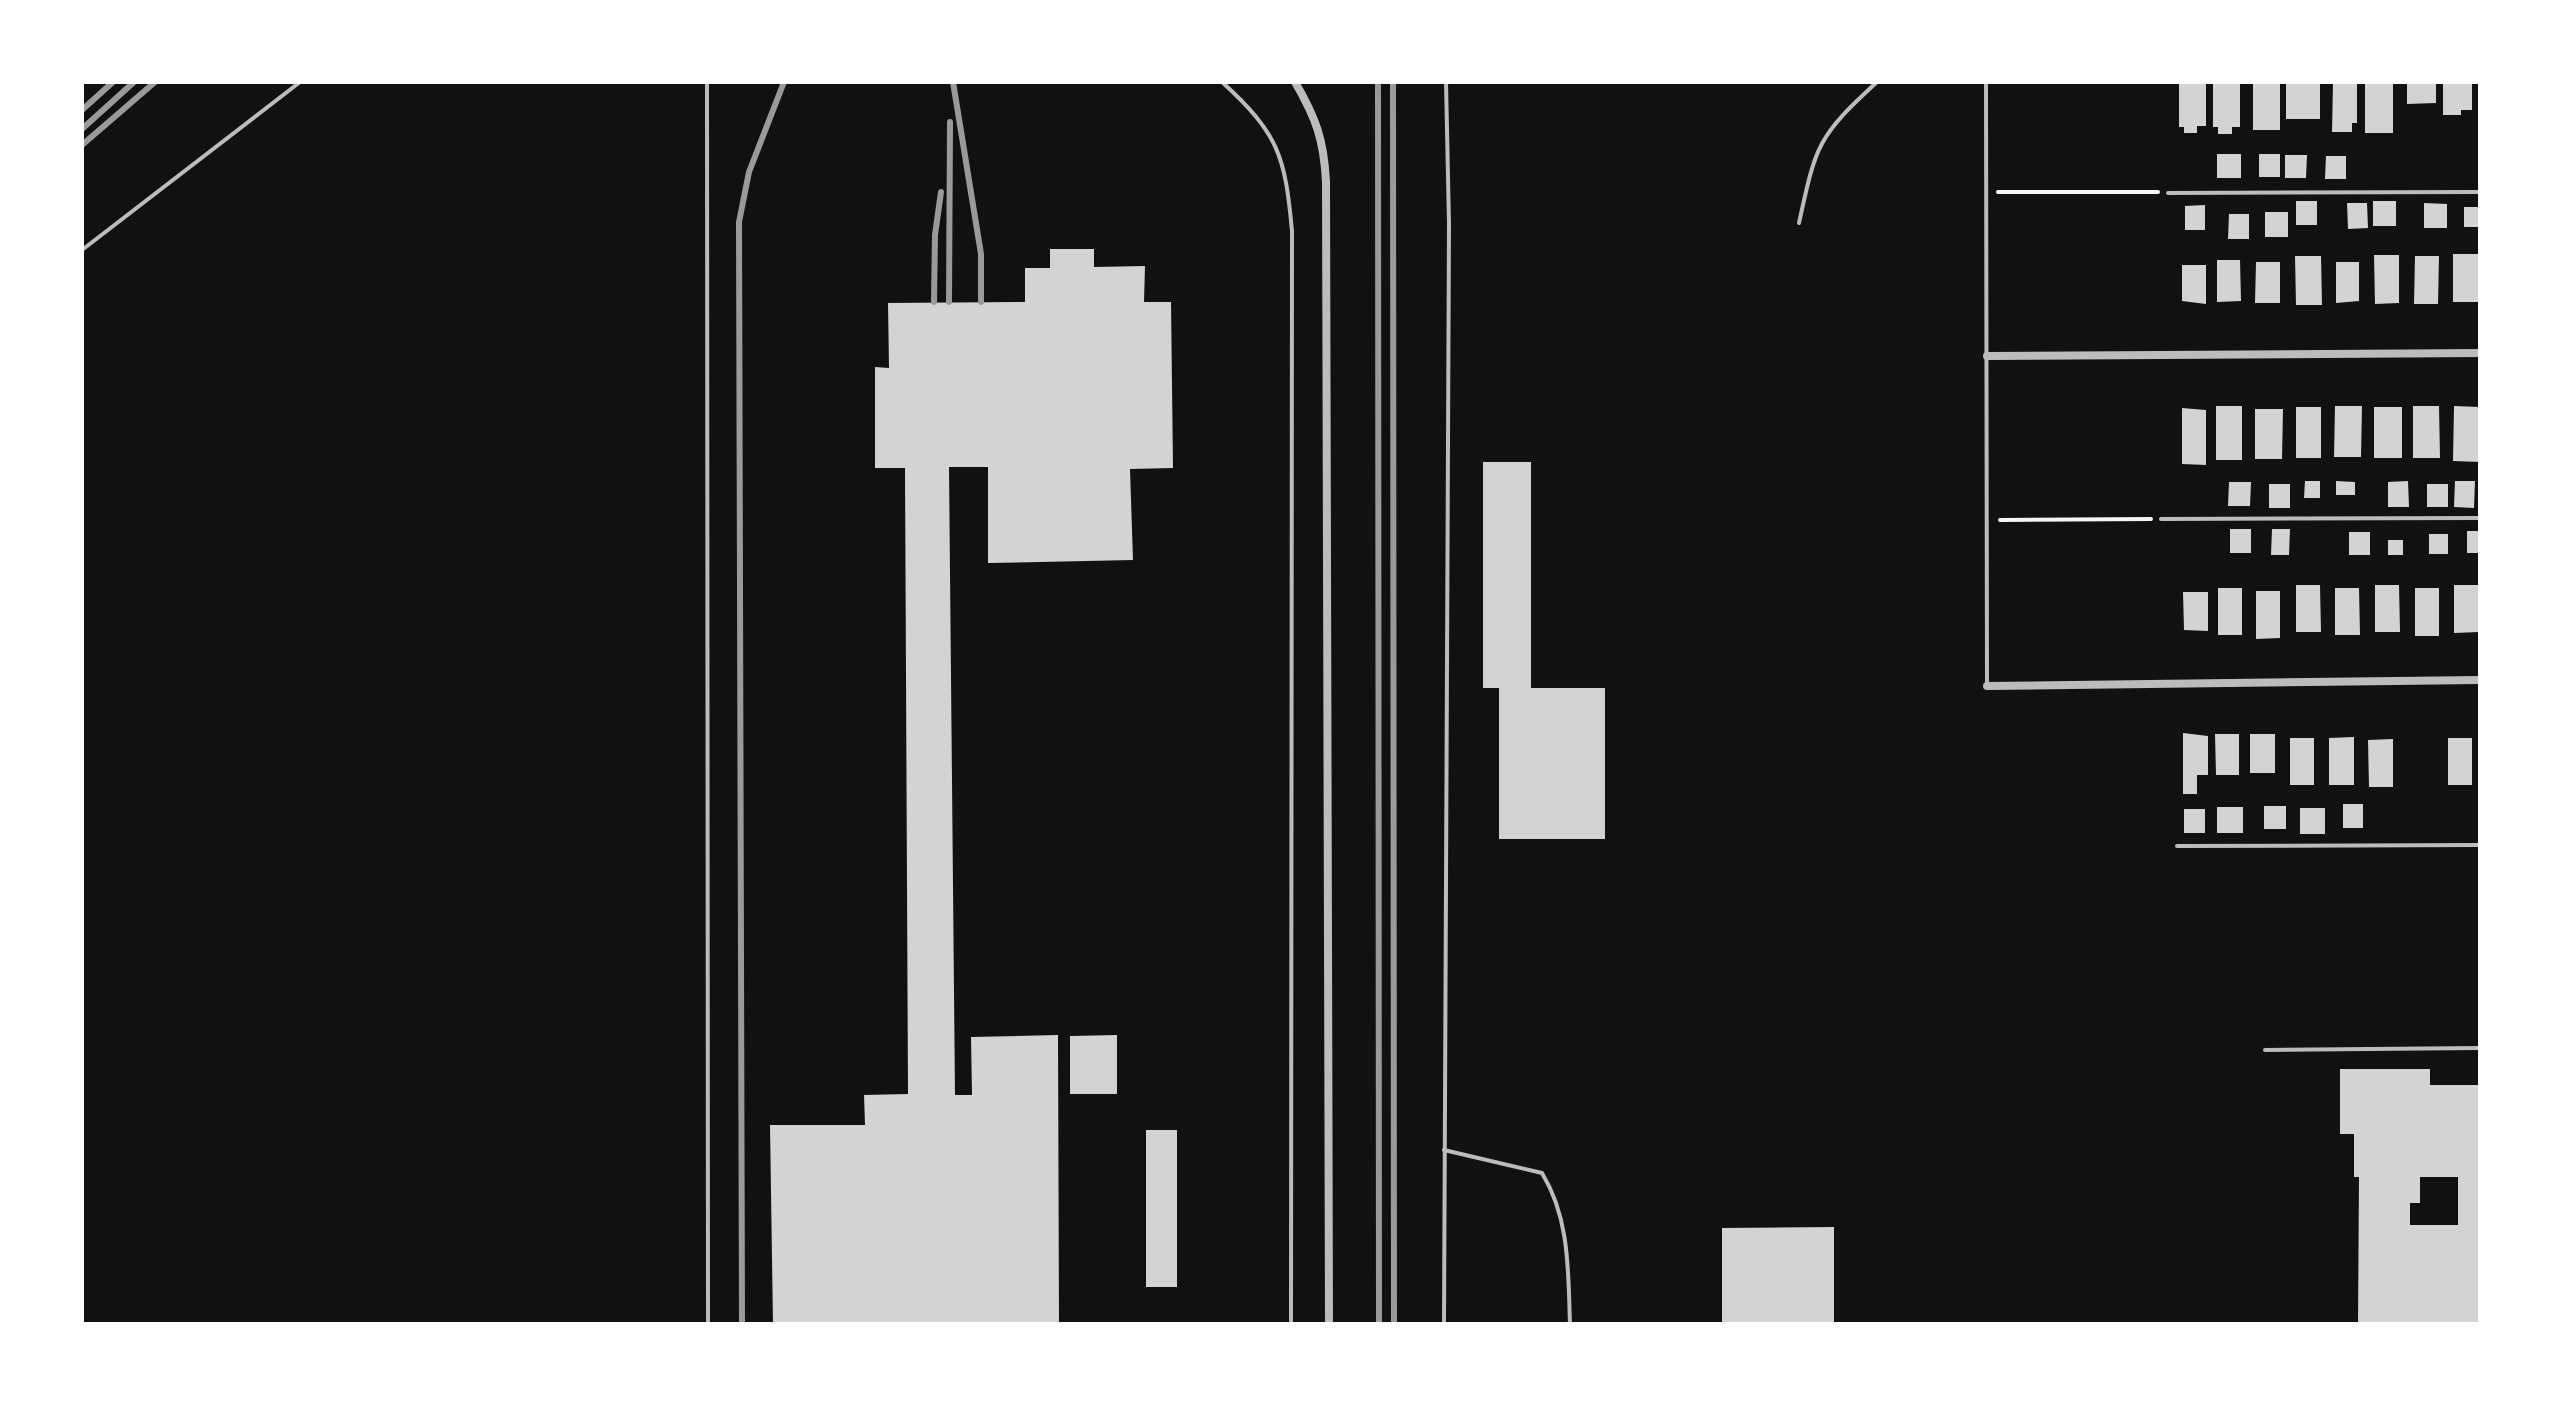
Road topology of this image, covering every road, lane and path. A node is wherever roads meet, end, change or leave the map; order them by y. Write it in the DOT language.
graph roads {
  1 [pos="300,82"];
  2 [pos="707,82"];
  3 [pos="1222,82"];
  4 [pos="1295,82"];
  5 [pos="1446,82"];
  6 [pos="1877,82"];
  7 [pos="1986,82"];
  8 [pos="1986,192"];
  9 [pos="2480,192"];
  10 [pos="2168,193"];
  11 [pos="1799,223"];
  12 [pos="82,250"];
  13 [pos="2480,353"];
  14 [pos="1987,356"];
  15 [pos="2480,518"];
  16 [pos="2161,519"];
  17 [pos="1987,520"];
  18 [pos="2480,680"];
  19 [pos="1987,686"];
  20 [pos="2480,845"];
  21 [pos="2177,846"];
  22 [pos="2480,1048"];
  23 [pos="2265,1050"];
  24 [pos="1444,1150"];
  25 [pos="708,1324"];
  26 [pos="1291,1324"];
  27 [pos="1329,1324"];
  28 [pos="1444,1324"];
  29 [pos="1570,1324"];
  1 -- 12 [label="lane"];
  2 -- 25 [label="lane"];
  3 -- 26 [label="lane"];
  4 -- 27 [label="street"];
  5 -- 24 [label="lane"];
  6 -- 11 [label="lane"];
  7 -- 8 [label="lane"];
  8 -- 10 [label="path"];
  8 -- 14 [label="lane"];
  9 -- 10 [label="lane"];
  13 -- 14 [label="street"];
  14 -- 17 [label="lane"];
  15 -- 16 [label="lane"];
  16 -- 17 [label="path"];
  17 -- 19 [label="lane"];
  18 -- 19 [label="street"];
  20 -- 21 [label="lane"];
  22 -- 23 [label="lane"];
  24 -- 28 [label="lane"];
  24 -- 29 [label="lane"];
}
